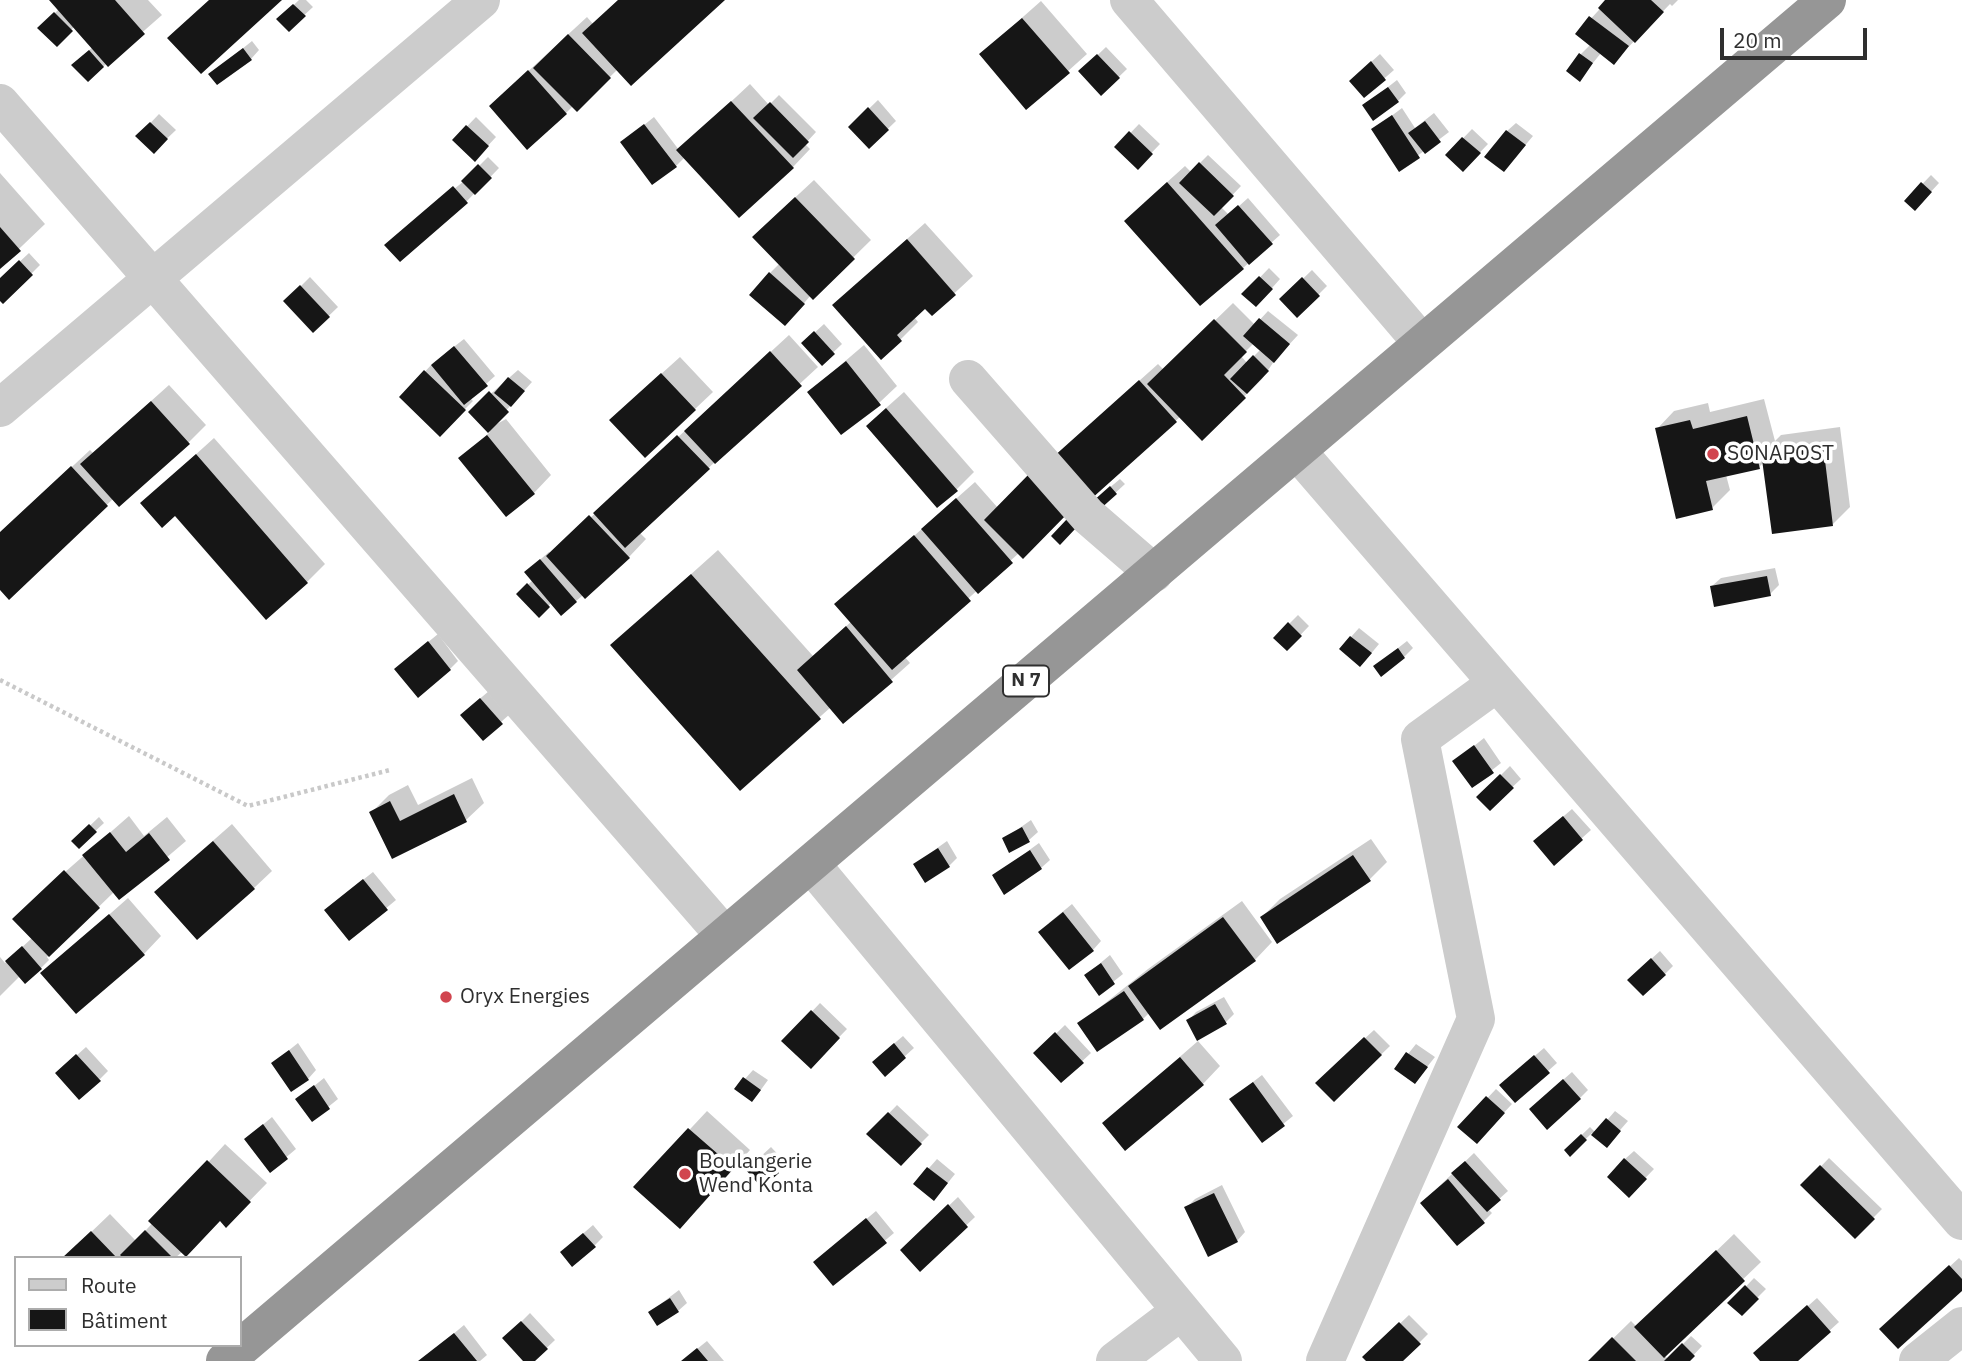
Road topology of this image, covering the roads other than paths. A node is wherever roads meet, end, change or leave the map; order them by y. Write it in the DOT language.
graph roads {
  1 [pos="481,0"];
  2 [pos="1129,0"];
  3 [pos="1827,0"];
  4 [pos="0,103"];
  5 [pos="153,278"];
  6 [pos="1422,343"];
  7 [pos="968,379"];
  8 [pos="0,408"];
  9 [pos="1297,450"];
  10 [pos="1154,573"];
  11 [pos="1497,683"];
  12 [pos="811,864"];
  13 [pos="725,936"];
  14 [pos="1962,1221"];
  15 [pos="1181,1311"];
  16 [pos="1962,1326"];
  17 [pos="241,1347"];
  18 [pos="242,1347"];
  19 [pos="225,1361"];
  20 [pos="1115,1361"];
  21 [pos="1223,1361"];
  22 [pos="1325,1361"];
  23 [pos="1918,1361"];
  1 -- 5 [label="street"];
  2 -- 6 [label="street"];
  3 -- 6 [label="highway, N 7"];
  4 -- 5 [label="street"];
  5 -- 8 [label="street"];
  5 -- 13 [label="street"];
  6 -- 9 [label="highway, N 7"];
  7 -- 10 [label="street"];
  9 -- 10 [label="highway, N 7"];
  9 -- 11 [label="street"];
  10 -- 12 [label="highway, N 7"];
  11 -- 14 [label="street"];
  11 -- 22 [label="street"];
  12 -- 13 [label="highway, N 7"];
  12 -- 15 [label="street"];
  13 -- 18 [label="highway, N 7"];
  15 -- 20 [label="street"];
  15 -- 21 [label="street"];
  16 -- 23 [label="street"];
  17 -- 19 [label="highway, N 7"];
}
